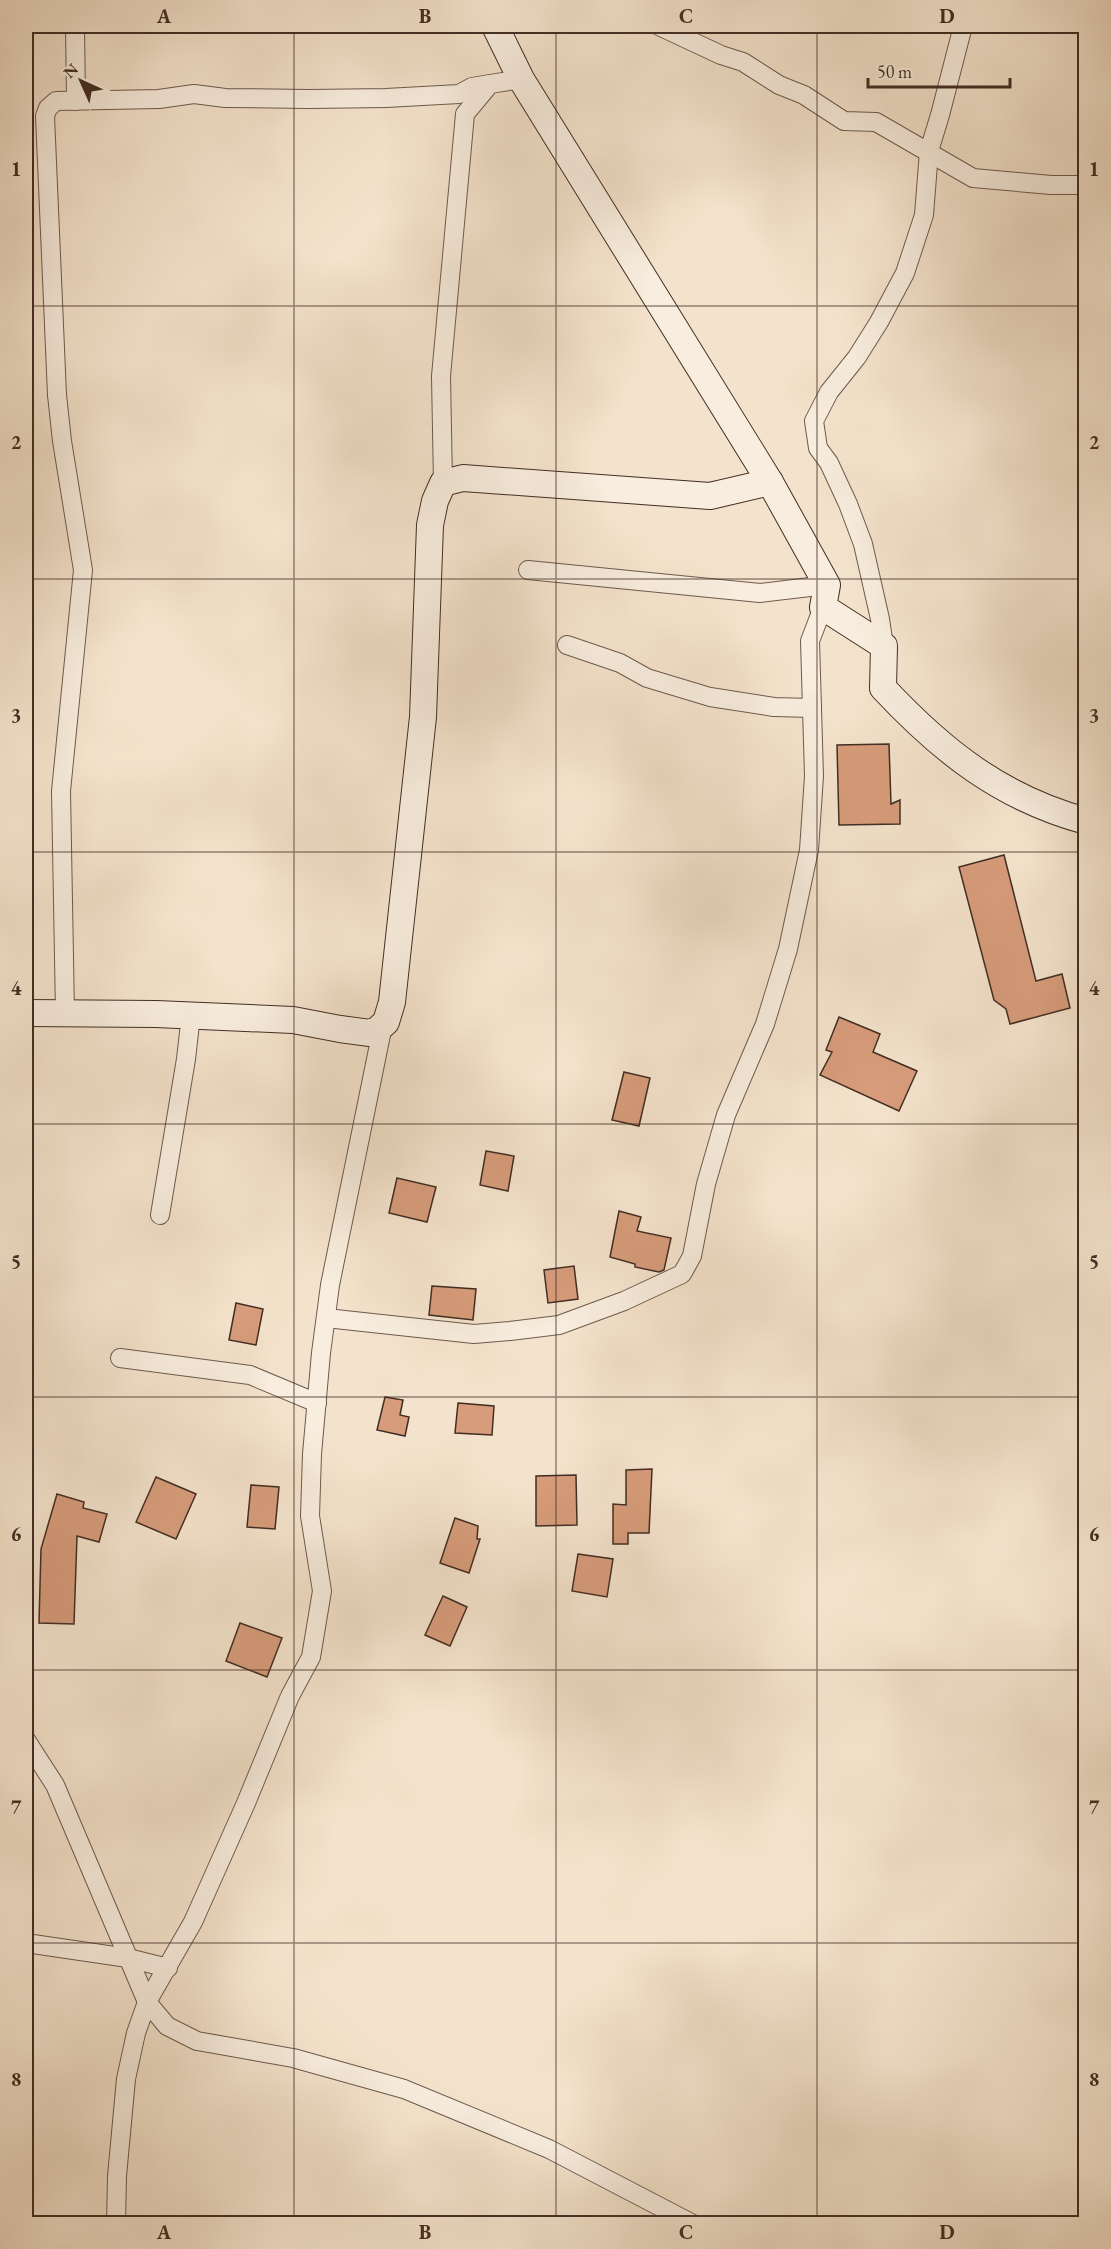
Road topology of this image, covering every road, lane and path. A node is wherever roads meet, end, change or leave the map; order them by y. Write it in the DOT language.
graph roads {
  1 [pos="75,26"];
  2 [pos="495,26"];
  3 [pos="659,26"];
  4 [pos="963,26"];
  5 [pos="521,79"];
  6 [pos="490,84"];
  7 [pos="76,101"];
  8 [pos="929,151"];
  9 [pos="1086,185"];
  10 [pos="770,482"];
  11 [pos="443,483"];
  12 [pos="528,570"];
  13 [pos="825,596"];
  14 [pos="567,645"];
  15 [pos="884,646"];
  16 [pos="812,708"];
  17 [pos="1086,821"];
  18 [pos="26,1013"];
  19 [pos="65,1013"];
  20 [pos="191,1015"];
  21 [pos="383,1026"];
  22 [pos="160,1215"];
  23 [pos="326,1318"];
  24 [pos="120,1358"];
  25 [pos="317,1403"];
  26 [pos="26,1740"];
  27 [pos="26,1943"];
  28 [pos="128,1958"];
  29 [pos="168,1968"];
  30 [pos="147,2002"];
  31 [pos="116,2223"];
  32 [pos="693,2223"];
  1 -- 7 [label="street"];
  2 -- 5 [label="street"];
  3 -- 8 [label="street"];
  4 -- 8 [label="street"];
  5 -- 6 [label="street"];
  5 -- 10 [label="street"];
  6 -- 7 [label="street"];
  6 -- 11 [label="street"];
  7 -- 19 [label="street"];
  8 -- 9 [label="street"];
  8 -- 15 [label="street"];
  10 -- 11 [label="street"];
  10 -- 13 [label="street"];
  11 -- 21 [label="street"];
  12 -- 13 [label="street"];
  13 -- 15 [label="street"];
  13 -- 16 [label="street"];
  14 -- 16 [label="street"];
  15 -- 17 [label="street"];
  16 -- 23 [label="street"];
  18 -- 19 [label="street"];
  19 -- 20 [label="street"];
  20 -- 21 [label="street"];
  20 -- 22 [label="street"];
  21 -- 23 [label="street"];
  23 -- 25 [label="street"];
  24 -- 25 [label="street"];
  25 -- 29 [label="street"];
  26 -- 28 [label="street"];
  27 -- 28 [label="street"];
  28 -- 29 [label="street"];
  28 -- 30 [label="street"];
  29 -- 30 [label="street"];
  30 -- 31 [label="street"];
  30 -- 32 [label="street"];
}
